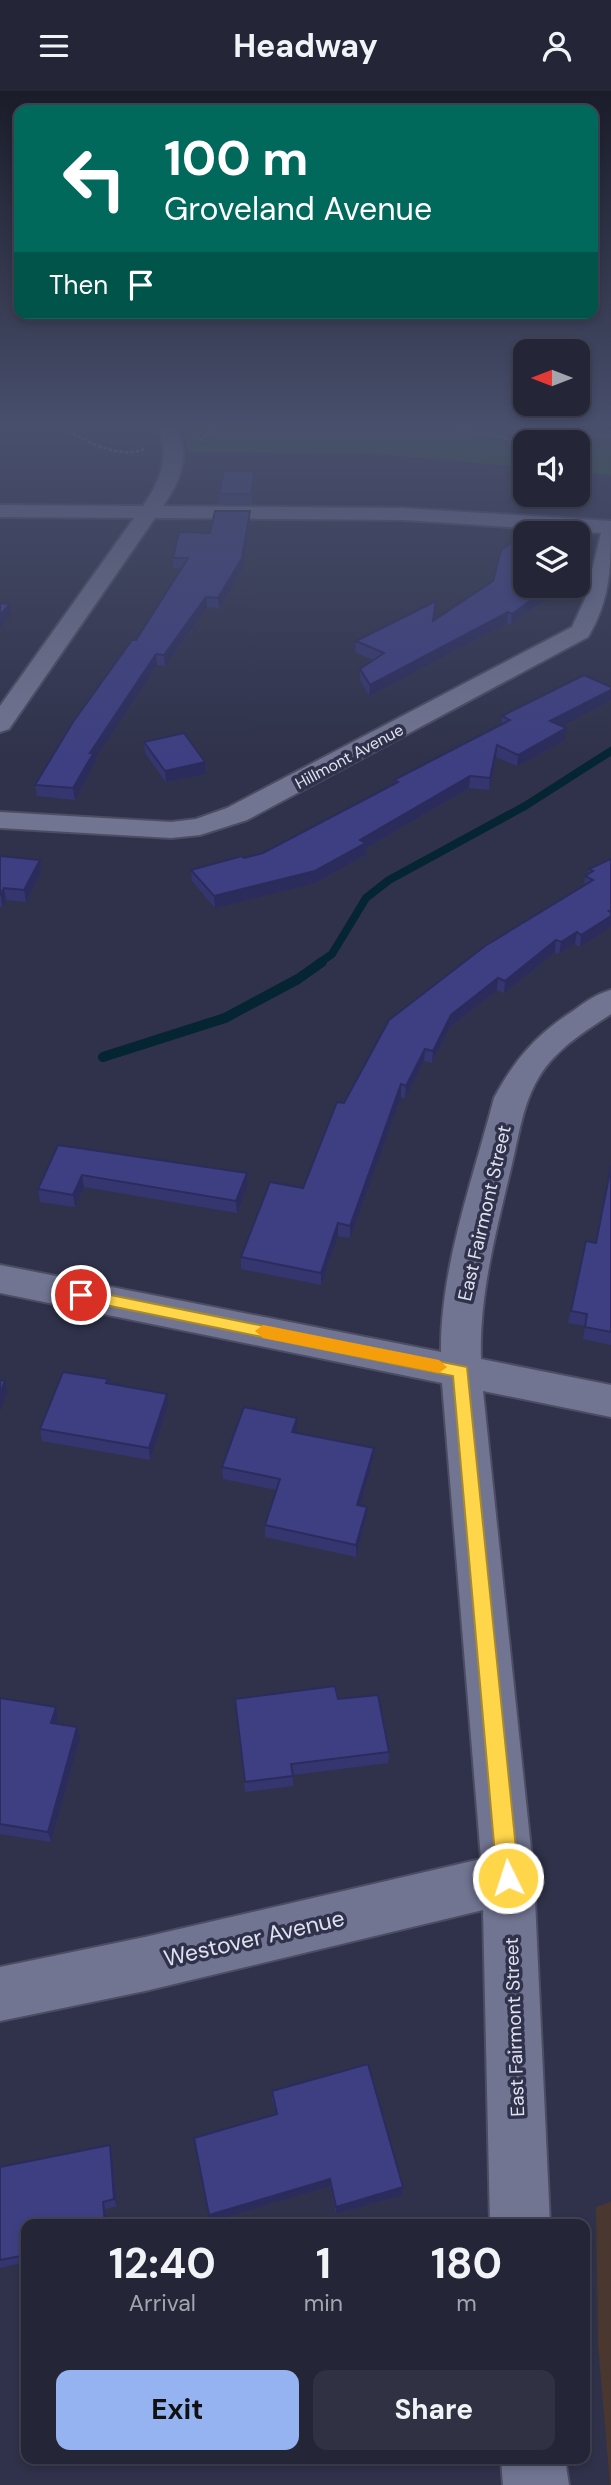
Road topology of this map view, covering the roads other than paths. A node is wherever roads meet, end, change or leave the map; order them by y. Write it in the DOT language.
graph roads {
  1 [pos="133,536"];
  2 [pos="611,536"];
  3 [pos="0,724"];
  4 [pos="0,820"];
  5 [pos="611,1000"];
  6 [pos="0,1279"];
  7 [pos="461,1371"];
  8 [pos="611,1401"];
  9 [pos="508,1878"];
  10 [pos="0,1994"];
  11 [pos="520,2219"];
  12 [pos="534,2464"];
  13 [pos="536,2485"];
  1 -- 3 [label="street"];
  2 -- 4 [label="street, Hillmont Avenue"];
  5 -- 7 [label="street, East Fairmont Street"];
  6 -- 7 [label="street"];
  7 -- 8 [label="street"];
  7 -- 9 [label="street, East Fairmont Street"];
  9 -- 10 [label="street, Westover Avenue"];
  9 -- 11 [label="street, East Fairmont Street"];
  12 -- 13 [label="street"];
}
